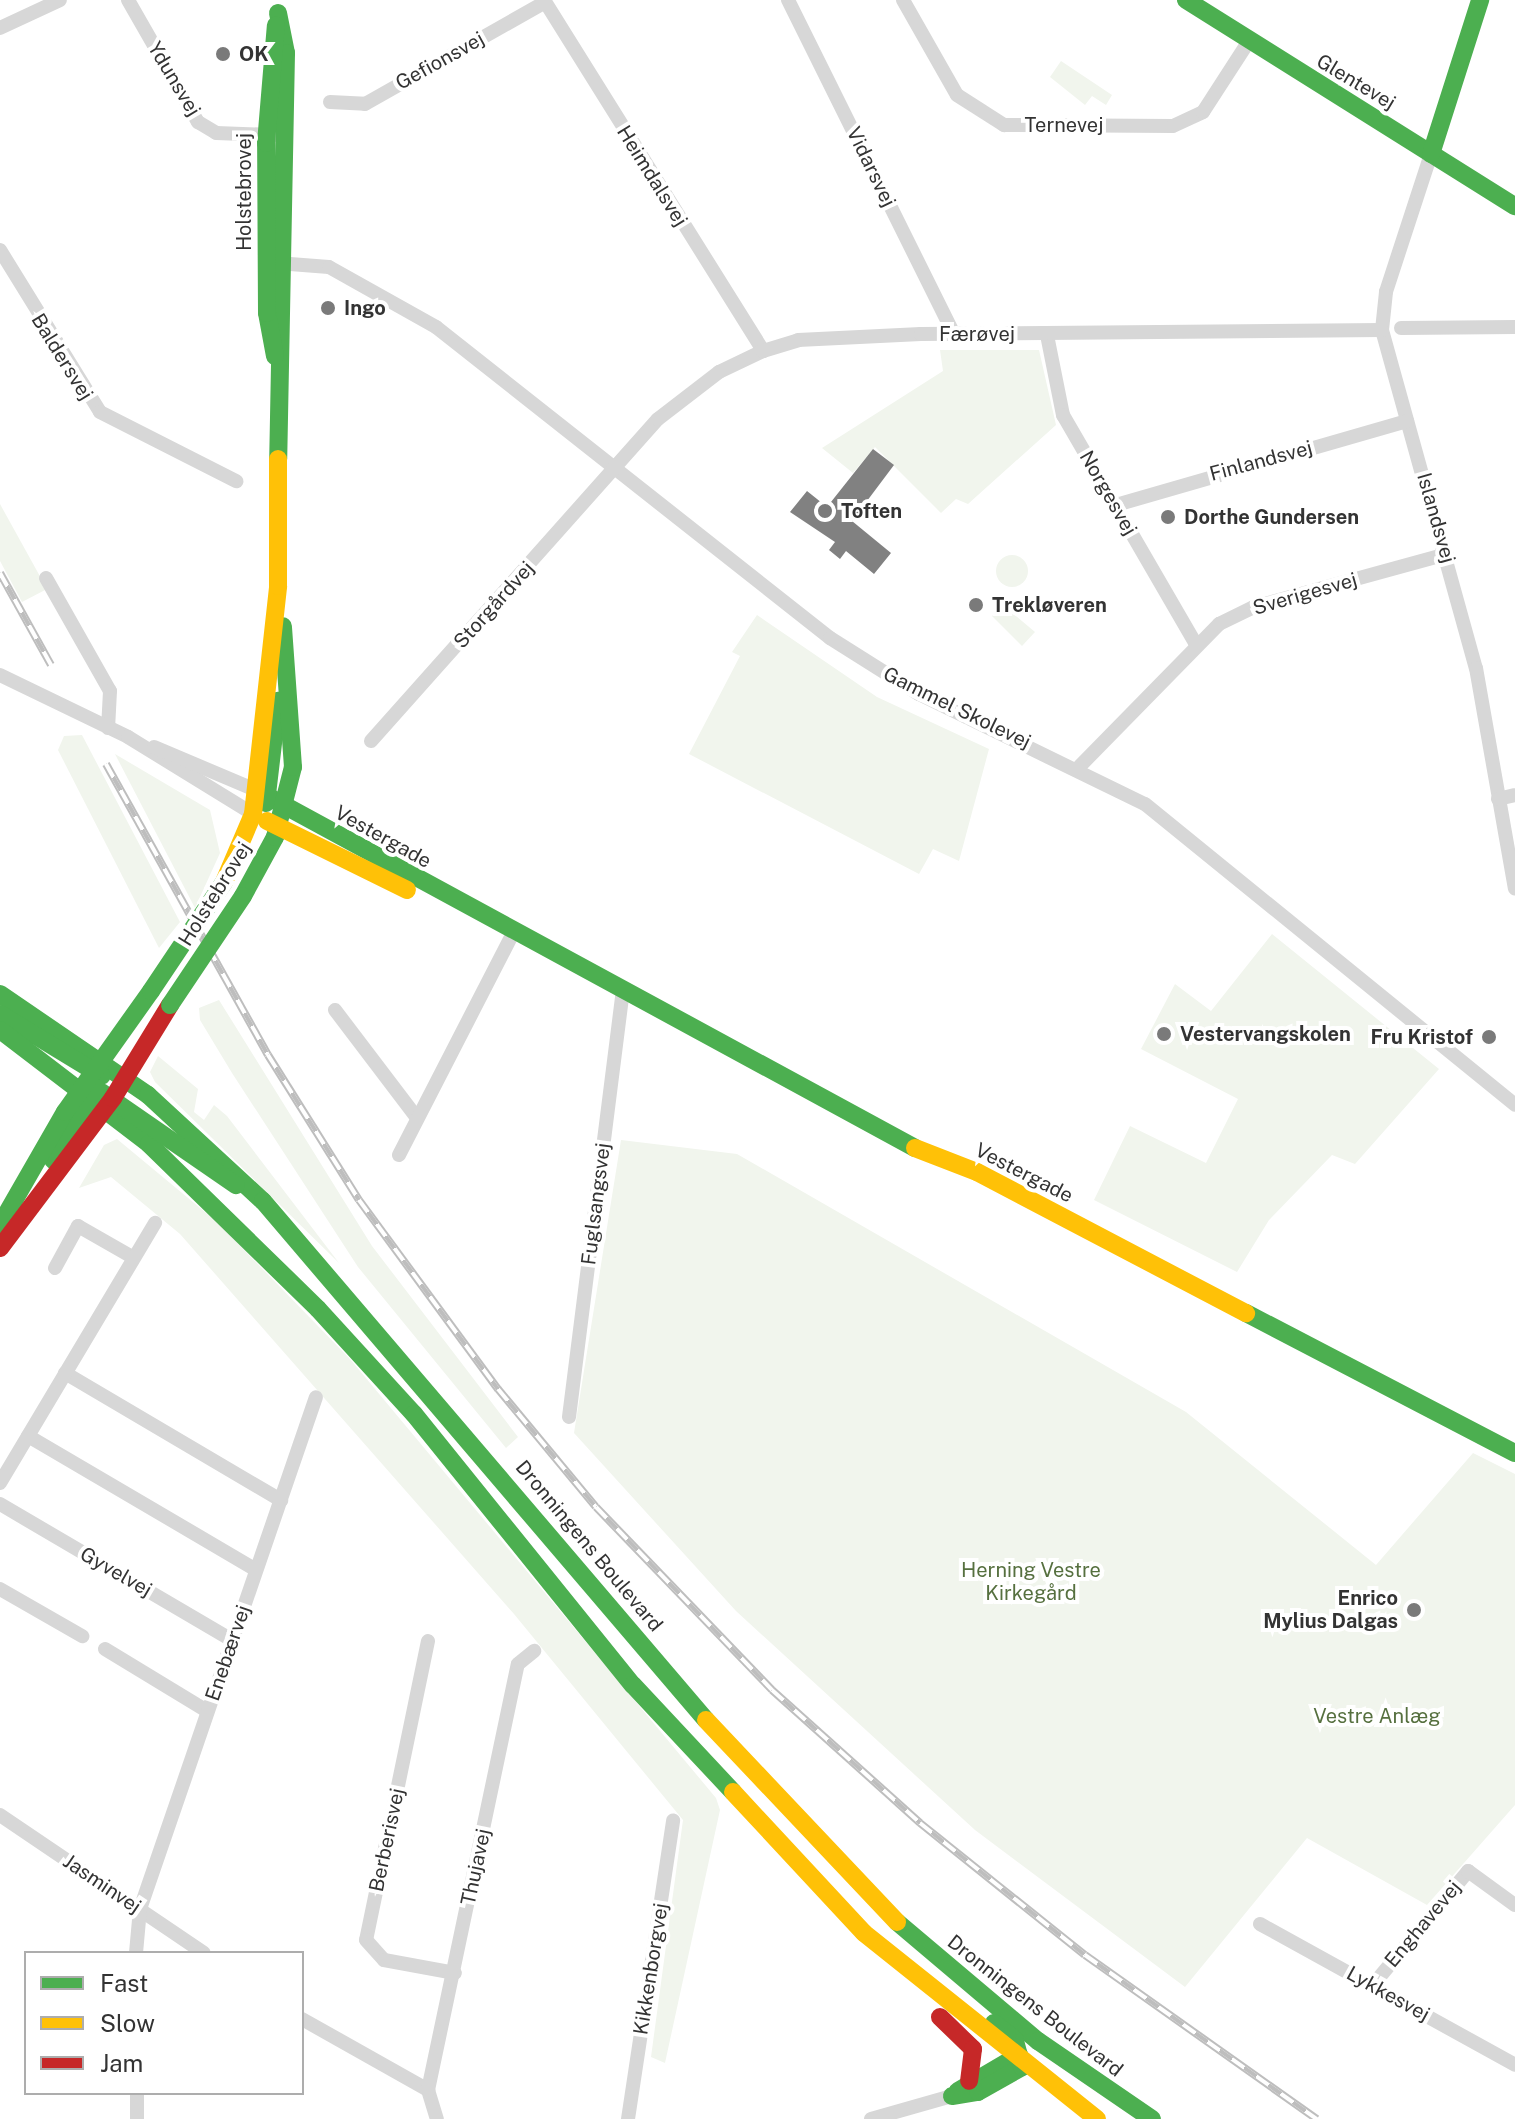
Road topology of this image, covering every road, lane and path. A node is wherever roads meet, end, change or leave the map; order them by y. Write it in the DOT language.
graph roads {
  1 [pos="60,0"];
  2 [pos="128,0"];
  3 [pos="788,0"];
  4 [pos="903,0"];
  5 [pos="1186,0"];
  6 [pos="1480,0"];
  7 [pos="544,1"];
  8 [pos="278,6"];
  9 [pos="0,28"];
  10 [pos="1249,41"];
  11 [pos="330,102"];
  12 [pos="266,135"];
  13 [pos="286,136"];
  14 [pos="1431,154"];
  15 [pos="1511,205"];
  16 [pos="0,250"];
  17 [pos="286,263"];
  18 [pos="266,264"];
  19 [pos="1515,327"];
  20 [pos="1401,328"];
  21 [pos="1382,330"];
  22 [pos="954,334"];
  23 [pos="1047,335"];
  24 [pos="763,351"];
  25 [pos="278,371"];
  26 [pos="1407,421"];
  27 [pos="615,467"];
  28 [pos="236,481"];
  29 [pos="1116,505"];
  30 [pos="1447,554"];
  31 [pos="46,578"];
  32 [pos="278,586"];
  33 [pos="1195,643"];
  34 [pos="0,675"];
  35 [pos="108,728"];
  36 [pos="128,737"];
  37 [pos="371,741"];
  38 [pos="1080,766"];
  39 [pos="262,793"];
  40 [pos="1515,795"];
  41 [pos="1498,799"];
  42 [pos="285,807"];
  43 [pos="253,814"];
  44 [pos="279,827"];
  45 [pos="1515,889"];
  46 [pos="459,905"];
  47 [pos="513,933"];
  48 [pos="623,990"];
  49 [pos="0,994"];
  50 [pos="335,1010"];
  51 [pos="0,1014"];
  52 [pos="0,1030"];
  53 [pos="103,1085"];
  54 [pos="1515,1105"];
  55 [pos="417,1118"];
  56 [pos="399,1155"];
  57 [pos="155,1223"];
  58 [pos="4,1236"];
  59 [pos="134,1258"];
  60 [pos="55,1268"];
  61 [pos="65,1373"];
  62 [pos="316,1397"];
  63 [pos="569,1417"];
  64 [pos="28,1436"];
  65 [pos="1515,1453"];
  66 [pos="0,1483"];
  67 [pos="281,1500"];
  68 [pos="0,1504"];
  69 [pos="256,1570"];
  70 [pos="0,1589"];
  71 [pos="82,1636"];
  72 [pos="232,1640"];
  73 [pos="428,1641"];
  74 [pos="105,1649"];
  75 [pos="534,1651"];
  76 [pos="207,1711"];
  77 [pos="0,1815"];
  78 [pos="673,1820"];
  79 [pos="826,1855"];
  80 [pos="1515,1905"];
  81 [pos="140,1909"];
  82 [pos="1260,1924"];
  83 [pos="136,1951"];
  84 [pos="201,1951"];
  85 [pos="455,1973"];
  86 [pos="918,1981"];
  87 [pos="1372,1986"];
  88 [pos="304,2020"];
  89 [pos="1018,2059"];
  90 [pos="1515,2065"];
  91 [pos="969,2081"];
  92 [pos="428,2090"];
  93 [pos="137,2095"];
  94 [pos="952,2096"];
  95 [pos="1149,2117"];
  96 [pos="137,2119"];
  97 [pos="437,2119"];
  98 [pos="628,2119"];
  99 [pos="871,2119"];
  100 [pos="1097,2119"];
  1 -- 9 [label="street"];
  2 -- 12 [label="street, Ydunsvej"];
  3 -- 22 [label="street, Vidarsvej"];
  4 -- 10 [label="street, Ternevej"];
  5 -- 10 [label="main road, Glentevej"];
  6 -- 14 [label="main road"];
  7 -- 11 [label="street, Gefionsvej"];
  7 -- 24 [label="street, Heimdalsvej"];
  8 -- 12 [label="main road, Holstebrovej"];
  8 -- 13 [label="main road, Holstebrovej"];
  10 -- 14 [label="main road, Glentevej"];
  12 -- 13 [label="street, Ydunsvej"];
  12 -- 18 [label="main road, Holstebrovej"];
  13 -- 17 [label="main road, Holstebrovej"];
  14 -- 15 [label="main road, Glentevej"];
  14 -- 21 [label="street, Islandsvej"];
  16 -- 28 [label="street, Baldersvej"];
  17 -- 18 [label="street, Gammel Skolevej"];
  17 -- 25 [label="main road, Holstebrovej"];
  17 -- 27 [label="street, Gammel Skolevej"];
  18 -- 25 [label="main road, Holstebrovej"];
  19 -- 20 [label="street"];
  21 -- 23 [label="street, Færøvej"];
  21 -- 26 [label="street, Islandsvej"];
  22 -- 23 [label="street, Færøvej"];
  22 -- 24 [label="street, Færøvej"];
  23 -- 29 [label="street, Norgesvej"];
  24 -- 27 [label="street, Færøvej"];
  25 -- 32 [label="main road, Holstebrovej"];
  26 -- 29 [label="street, Finlandsvej"];
  26 -- 30 [label="street, Islandsvej"];
  27 -- 37 [label="street, Storgårdvej"];
  27 -- 38 [label="street, Gammel Skolevej"];
  29 -- 33 [label="street, Norgesvej"];
  30 -- 33 [label="street, Sverigesvej"];
  30 -- 41 [label="street, Islandsvej"];
  31 -- 35 [label="street"];
  32 -- 39 [label="main road, Holstebrovej"];
  32 -- 42 [label="main road, Holstebrovej"];
  33 -- 38 [label="street, Sverigesvej"];
  34 -- 35 [label="street"];
  35 -- 36 [label="street"];
  36 -- 39 [label="street"];
  36 -- 43 [label="street"];
  38 -- 54 [label="street, Gammel Skolevej"];
  39 -- 42 [label="main road, Vestergade"];
  39 -- 43 [label="main road, Holstebrovej"];
  39 -- 44 [label="main road"];
  40 -- 41 [label="street"];
  41 -- 45 [label="street, Islandsvej"];
  42 -- 44 [label="main road, Holstebrovej"];
  42 -- 46 [label="main road, Vestergade"];
  43 -- 44 [label="main road, Vestergade"];
  43 -- 53 [label="main road, Holstebrovej, bridge"];
  44 -- 46 [label="main road, Vestergade"];
  44 -- 53 [label="main road, Holstebrovej, bridge"];
  46 -- 47 [label="main road, Vestergade"];
  47 -- 48 [label="main road, Vestergade"];
  47 -- 55 [label="street"];
  48 -- 63 [label="street, Fuglsangsvej"];
  48 -- 65 [label="main road, Vestergade"];
  49 -- 53 [label="main road"];
  50 -- 55 [label="street"];
  51 -- 53 [label="main road"];
  52 -- 53 [label="main road"];
  53 -- 58 [label="main road"];
  53 -- 58 [label="main road"];
  53 -- 79 [label="main road, Dronningens Boulevard"];
  53 -- 86 [label="main road"];
  55 -- 56 [label="street"];
  57 -- 59 [label="street"];
  59 -- 60 [label="street"];
  59 -- 61 [label="street"];
  61 -- 64 [label="street"];
  61 -- 67 [label="street"];
  62 -- 67 [label="street, Enebærvej"];
  64 -- 66 [label="street"];
  64 -- 69 [label="street"];
  67 -- 69 [label="street, Enebærvej"];
  68 -- 72 [label="street, Gyvelvej"];
  69 -- 72 [label="street, Enebærvej"];
  70 -- 71 [label="street"];
  72 -- 76 [label="street, Enebærvej"];
  73 -- 85 [label="street, Berberisvej"];
  74 -- 76 [label="street"];
  75 -- 85 [label="street, Thujavej"];
  76 -- 81 [label="street, Enebærvej"];
  77 -- 81 [label="street, Jasminvej"];
  78 -- 98 [label="street, Kikkenborgvej"];
  79 -- 89 [label="main road"];
  79 -- 95 [label="main road, Dronningens Boulevard"];
  80 -- 87 [label="street, Enghavevej"];
  81 -- 83 [label="street, Enebærvej"];
  81 -- 84 [label="street, Jasminvej"];
  82 -- 87 [label="street, Lykkesvej"];
  85 -- 92 [label="street, Thujavej"];
  86 -- 89 [label="main road"];
  86 -- 91 [label="main road"];
  87 -- 90 [label="street, Lykkesvej"];
  88 -- 92 [label="street"];
  89 -- 91 [label="main road"];
  89 -- 94 [label="main road"];
  89 -- 95 [label="main road"];
  89 -- 100 [label="main road"];
  91 -- 94 [label="main road"];
  92 -- 97 [label="street"];
  93 -- 96 [label="street"];
  94 -- 99 [label="street"];
}
